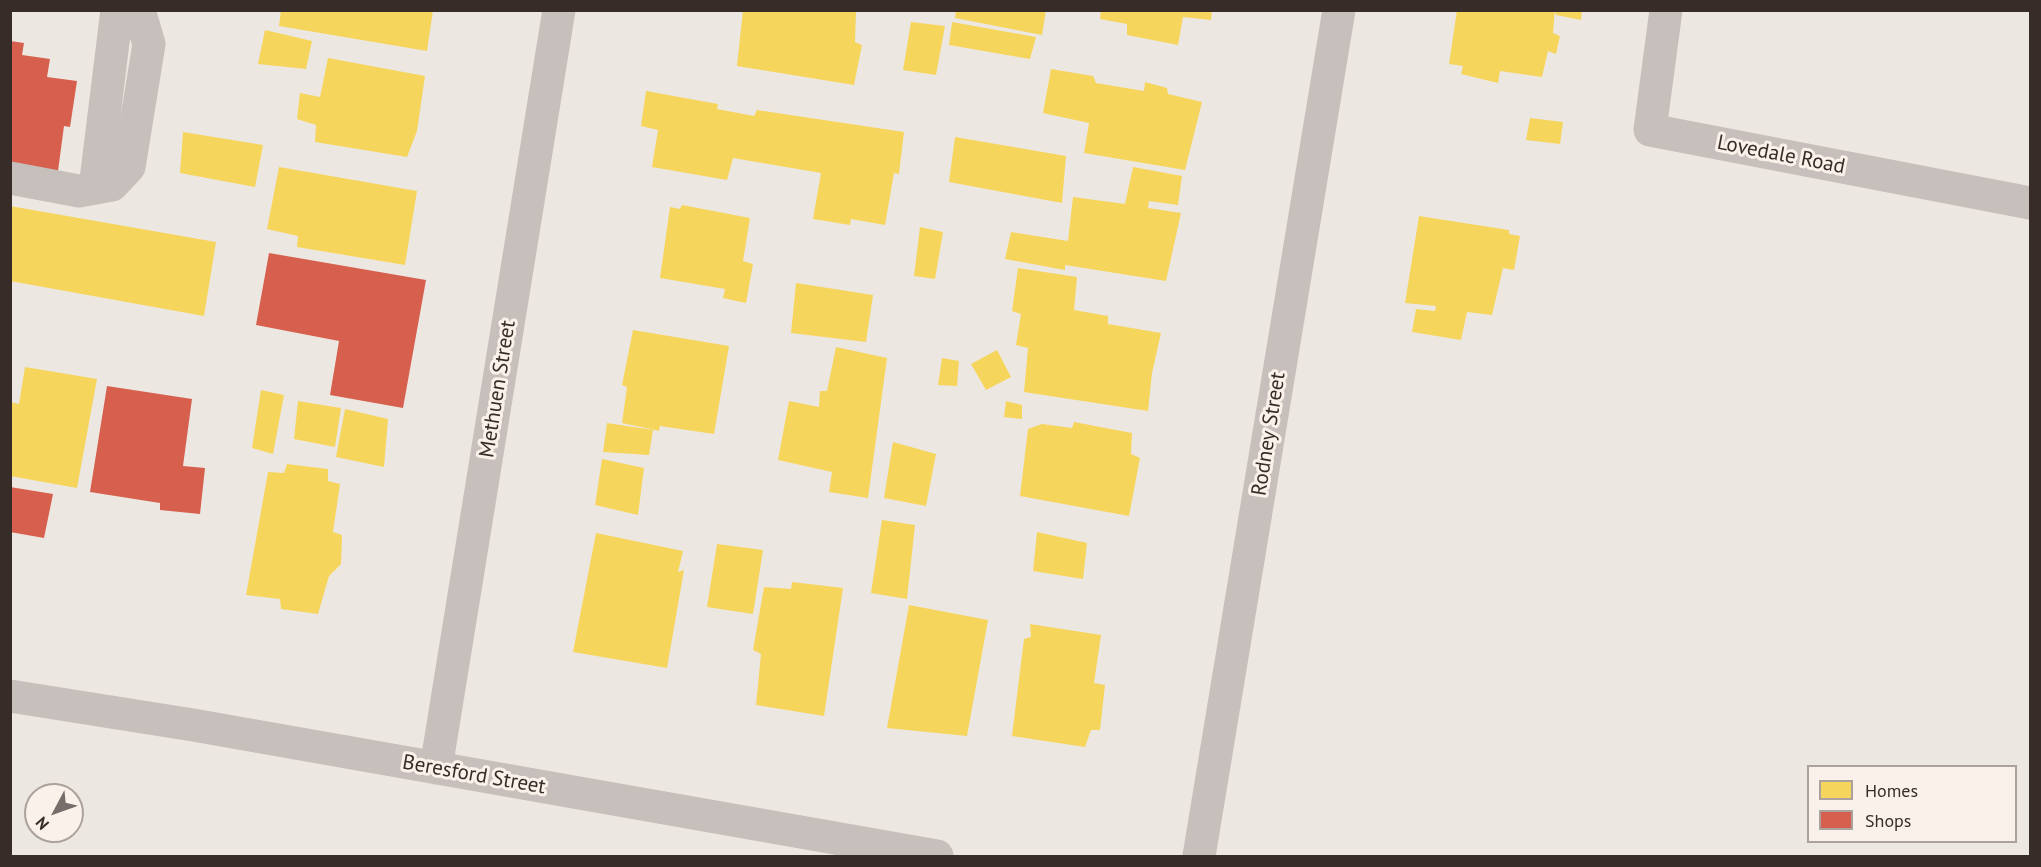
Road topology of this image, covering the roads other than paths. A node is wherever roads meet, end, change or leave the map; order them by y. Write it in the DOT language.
graph roads {
  1 [pos="117,10"];
  2 [pos="139,10"];
  3 [pos="559,10"];
  4 [pos="1339,10"];
  5 [pos="1666,10"];
  6 [pos="10,178"];
  7 [pos="94,188"];
  8 [pos="2031,203"];
  9 [pos="10,696"];
  10 [pos="436,768"];
  11 [pos="937,856"];
  12 [pos="1199,856"];
  1 -- 7 [label="street"];
  2 -- 7 [label="street"];
  3 -- 10 [label="street, Methuen Street"];
  4 -- 12 [label="street, Rodney Street"];
  5 -- 8 [label="street, Lovedale Road"];
  6 -- 7 [label="street"];
  9 -- 10 [label="street, Beresford Street"];
  10 -- 11 [label="street, Beresford Street"];
}
